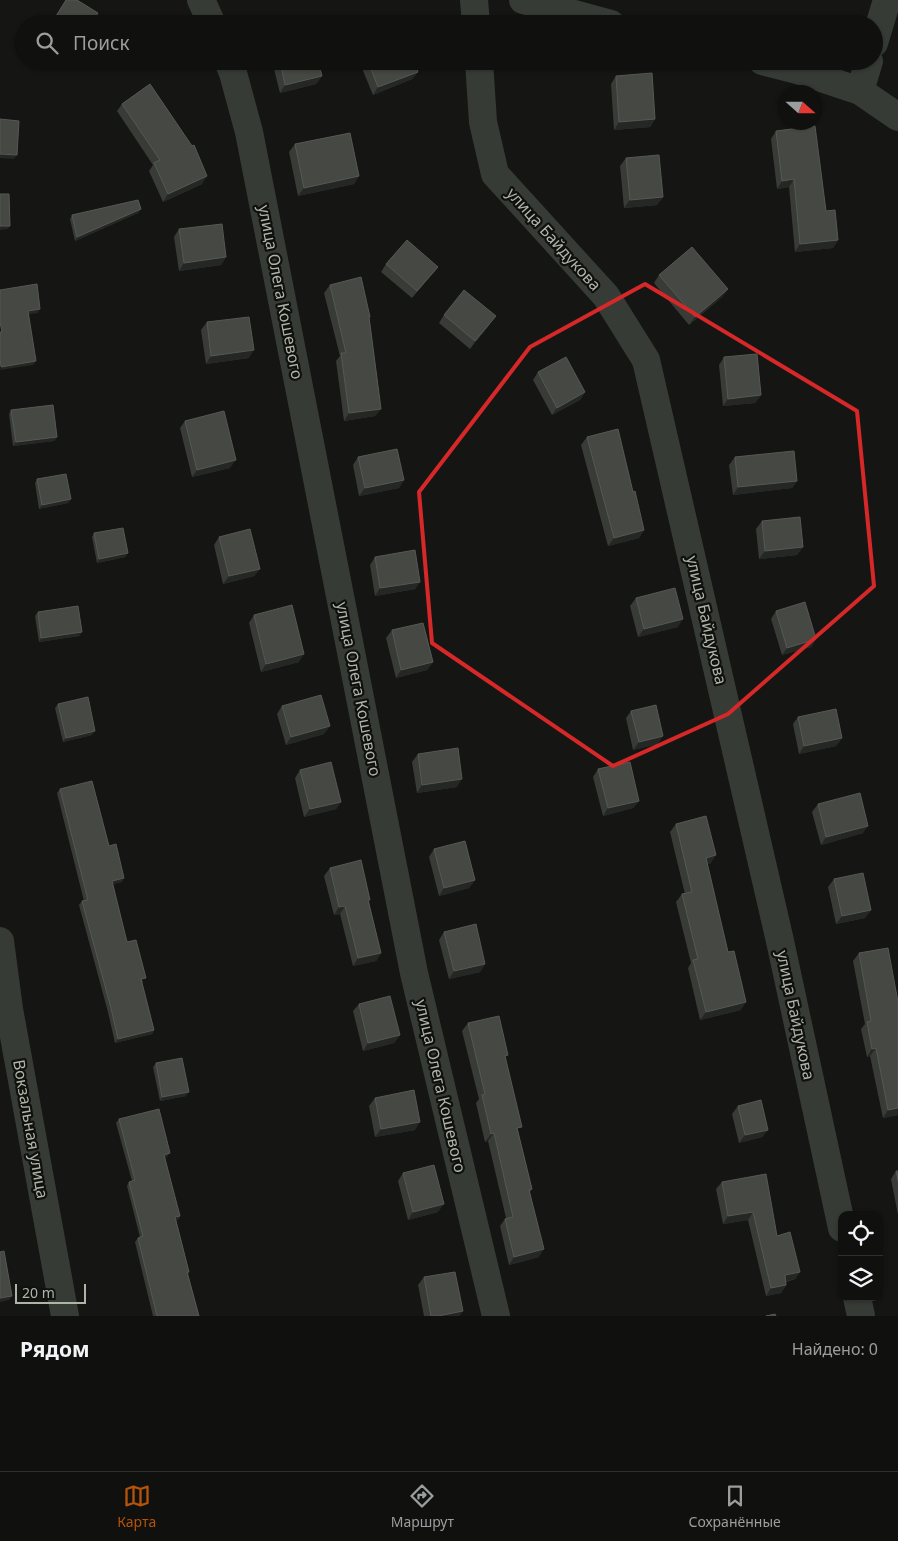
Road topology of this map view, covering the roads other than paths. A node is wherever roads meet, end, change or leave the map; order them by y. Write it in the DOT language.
graph roads {
  1 [pos="201,0"];
  2 [pos="474,0"];
  3 [pos="523,0"];
  4 [pos="887,0"];
  5 [pos="208,15"];
  6 [pos="475,15"];
  7 [pos="578,15"];
  8 [pos="882,15"];
  9 [pos="232,70"];
  10 [pos="479,70"];
  11 [pos="797,70"];
  12 [pos="866,70"];
  13 [pos="860,91"];
  14 [pos="898,117"];
  15 [pos="0,941"];
  16 [pos="5,1010"];
  17 [pos="838,1211"];
  18 [pos="858,1301"];
  19 [pos="65,1316"];
  20 [pos="496,1316"];
  21 [pos="861,1316"];
  1 -- 5 [label="street"];
  2 -- 6 [label="street"];
  3 -- 7 [label="street"];
  4 -- 8 [label="street"];
  9 -- 20 [label="street, улица Олега Кошевого"];
  10 -- 17 [label="street, улица Байдукова"];
  11 -- 13 [label="street"];
  12 -- 13 [label="street"];
  13 -- 14 [label="street"];
  15 -- 16 [label="street, Вокзальная улица"];
  16 -- 19 [label="street, Вокзальная улица"];
  18 -- 21 [label="street"];
}
